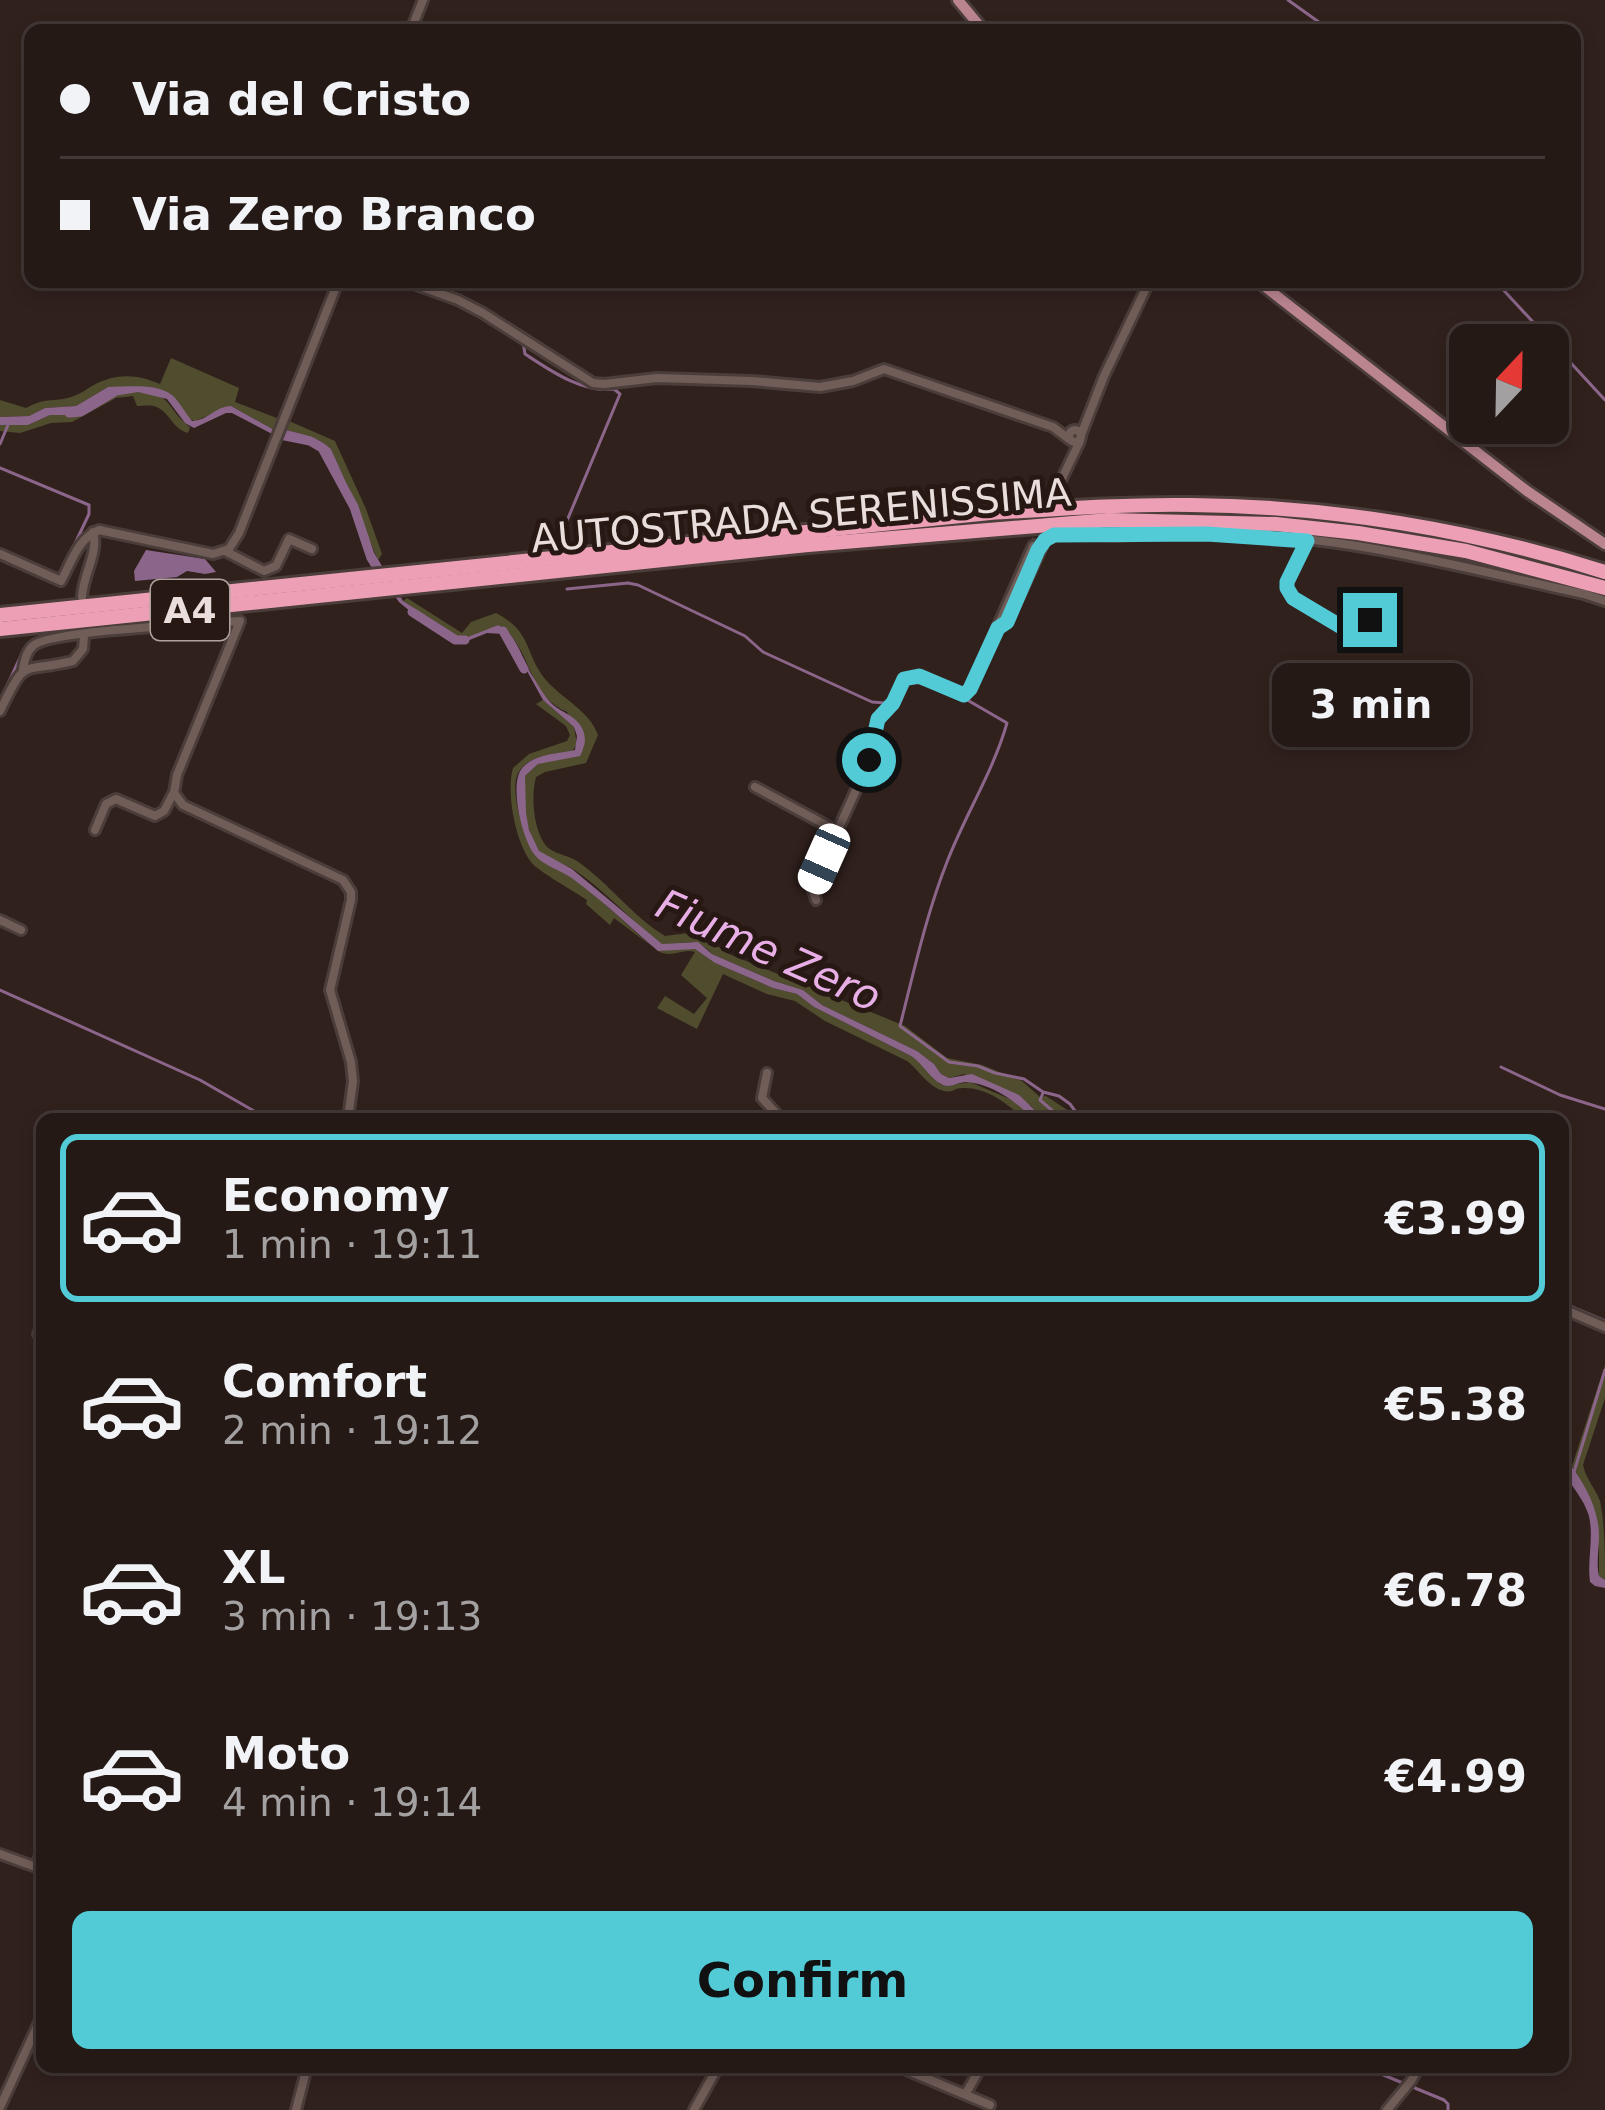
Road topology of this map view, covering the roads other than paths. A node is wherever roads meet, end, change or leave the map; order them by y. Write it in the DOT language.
graph roads {
  1 [pos="958,0"];
  2 [pos="978,24"];
  3 [pos="336,288"];
  4 [pos="425,288"];
  5 [pos="1146,288"];
  6 [pos="1267,288"];
  7 [pos="1074,436"];
  8 [pos="1054,495"];
  9 [pos="93,532"];
  10 [pos="1307,541"];
  11 [pos="1605,544"];
  12 [pos="1033,546"];
  13 [pos="312,549"];
  14 [pos="226,550"];
  15 [pos="0,554"];
  16 [pos="1605,572"];
  17 [pos="399,581"];
  18 [pos="376,584"];
  19 [pos="1605,588"];
  20 [pos="82,597"];
  21 [pos="1605,601"];
  22 [pos="0,615"];
  23 [pos="1370,620"];
  24 [pos="998,628"];
  25 [pos="0,629"];
  26 [pos="84,637"];
  27 [pos="22,670"];
  28 [pos="0,711"];
  29 [pos="755,787"];
  30 [pos="174,793"];
  31 [pos="95,830"];
  32 [pos="837,831"];
  33 [pos="816,900"];
  34 [pos="0,920"];
  35 [pos="21,930"];
  36 [pos="767,1073"];
  37 [pos="349,1113"];
  38 [pos="776,1113"];
  39 [pos="1569,1312"];
  40 [pos="1605,1327"];
  41 [pos="0,1854"];
  42 [pos="36,1866"];
  43 [pos="36,2029"];
  44 [pos="305,2073"];
  45 [pos="715,2073"];
  46 [pos="914,2073"];
  47 [pos="978,2073"];
  48 [pos="1416,2073"];
  49 [pos="966,2093"];
  50 [pos="990,2105"];
  51 [pos="0,2107"];
  52 [pos="296,2110"];
  53 [pos="694,2110"];
  54 [pos="1387,2110"];
  1 -- 2 [label="main road"];
  3 -- 14 [label="street"];
  4 -- 7 [label="street"];
  5 -- 7 [label="street"];
  6 -- 11 [label="main road"];
  7 -- 8 [label="street"];
  9 -- 14 [label="street"];
  9 -- 15 [label="street"];
  9 -- 20 [label="street"];
  10 -- 21 [label="street"];
  10 -- 23 [label="street"];
  10 -- 24 [label="street"];
  12 -- 24 [label="street"];
  13 -- 14 [label="street"];
  16 -- 17 [label="highway, AUTOSTRADA SERENISSIMA / A4"];
  17 -- 18 [label="highway, AUTOSTRADA SERENISSIMA / A4"];
  17 -- 19 [label="highway, AUTOSTRADA SERENISSIMA / A4"];
  18 -- 22 [label="highway, AUTOSTRADA SERENISSIMA / A4"];
  18 -- 25 [label="highway, AUTOSTRADA SERENISSIMA / A4"];
  24 -- 32 [label="street"];
  26 -- 27 [label="street"];
  27 -- 28 [label="street"];
  27 -- 30 [label="street"];
  29 -- 32 [label="street"];
  30 -- 31 [label="street"];
  30 -- 37 [label="street"];
  32 -- 33 [label="street"];
  34 -- 35 [label="street"];
  36 -- 38 [label="street"];
  39 -- 40 [label="street"];
  41 -- 42 [label="street"];
  43 -- 51 [label="street"];
  44 -- 52 [label="street"];
  45 -- 53 [label="street"];
  46 -- 49 [label="street"];
  47 -- 49 [label="street"];
  48 -- 54 [label="street"];
  49 -- 50 [label="street"];
}
